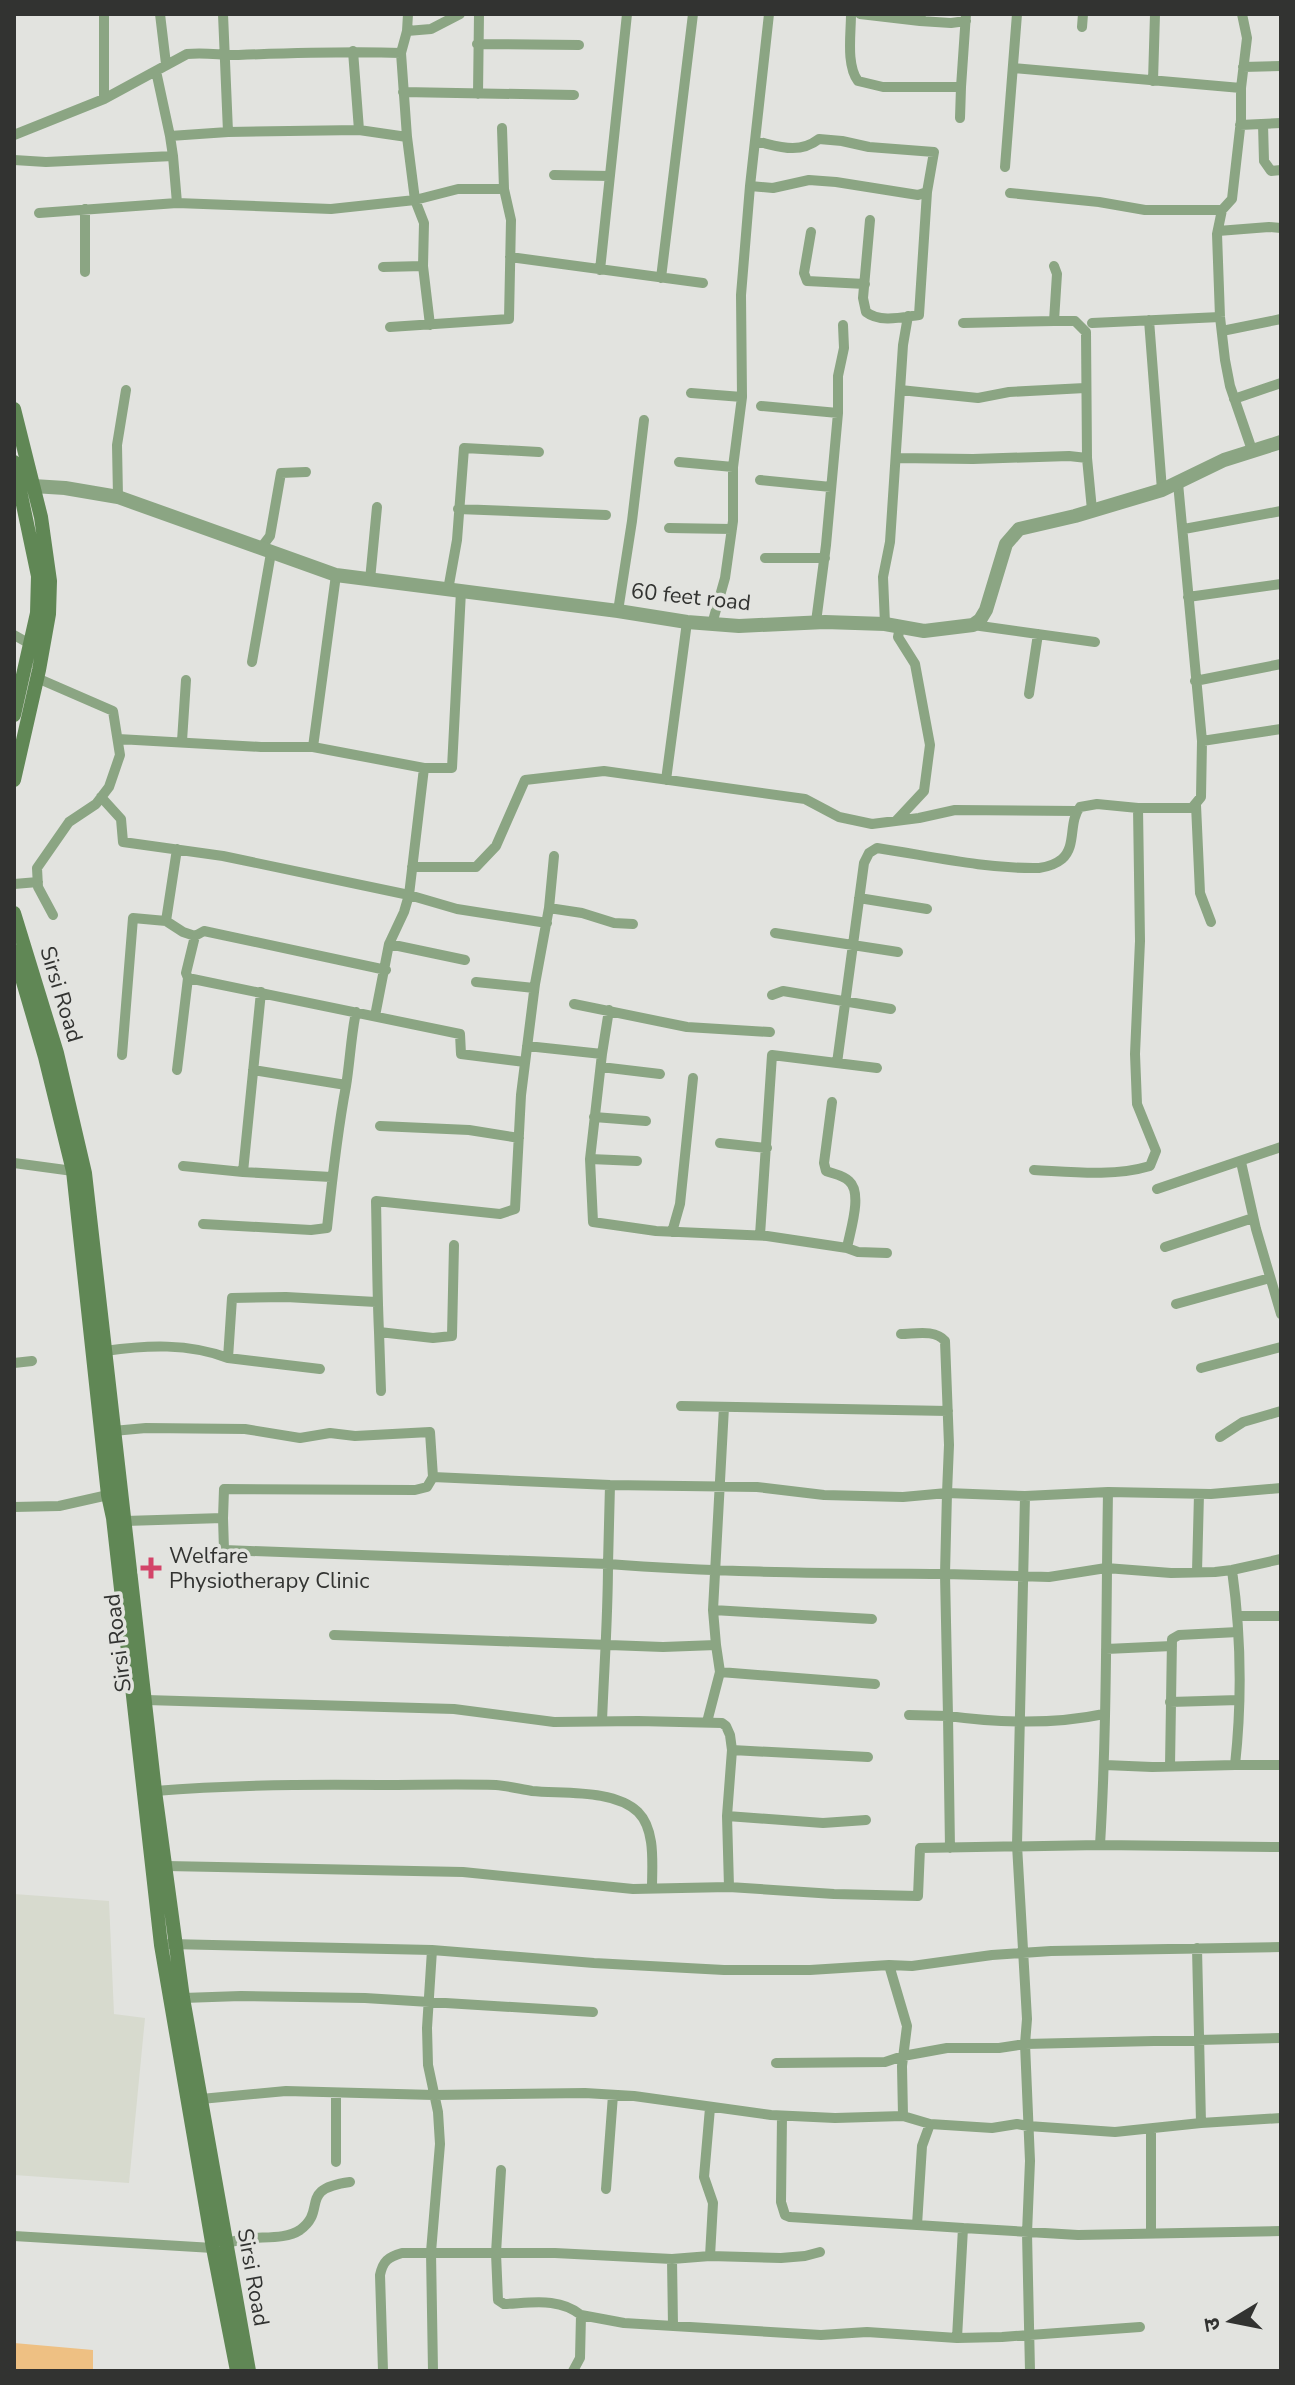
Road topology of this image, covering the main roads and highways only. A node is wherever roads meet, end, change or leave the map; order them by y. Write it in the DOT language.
graph roads {
  1 [pos="14,409"];
  2 [pos="14,462"];
  3 [pos="22,484"];
  4 [pos="14,715"];
  5 [pos="14,780"];
  6 [pos="14,913"];
  7 [pos="14,951"];
  8 [pos="169,1944"];
  9 [pos="219,2246"];
  10 [pos="237,2371"];
  11 [pos="249,2371"];
  1 -- 3 [label="main road"];
  2 -- 3 [label="main road"];
  3 -- 4 [label="main road"];
  3 -- 5 [label="main road"];
  6 -- 8 [label="main road, Sirsi Road"];
  7 -- 8 [label="main road, Sirsi Road"];
  8 -- 9 [label="main road, Sirsi Road"];
  8 -- 9 [label="main road, Sirsi Road"];
  9 -- 10 [label="main road, Sirsi Road"];
  9 -- 11 [label="main road, Sirsi Road"];
}
